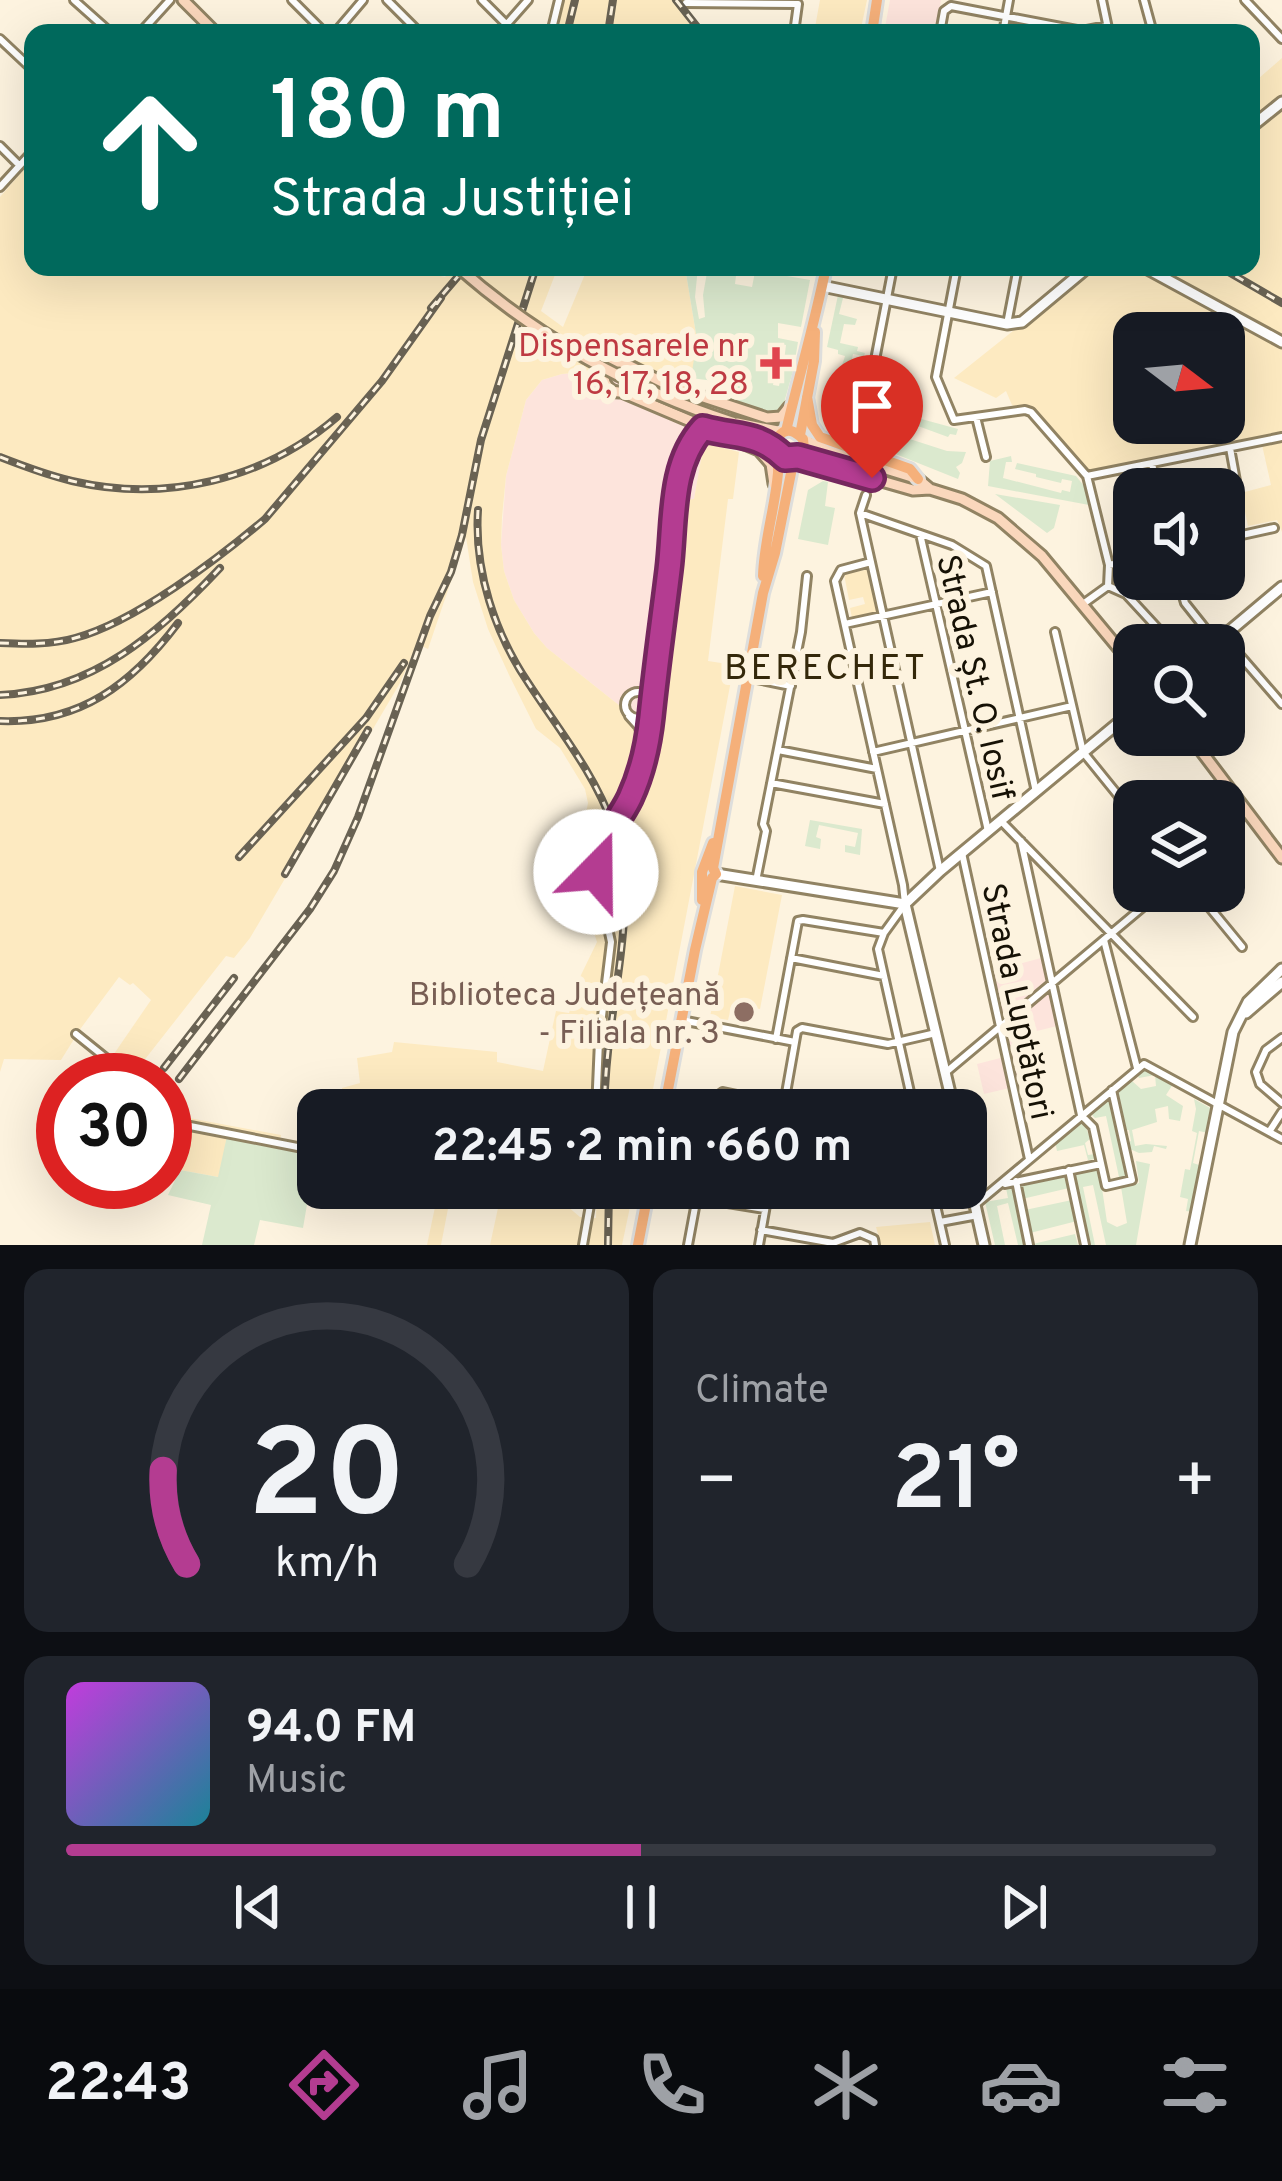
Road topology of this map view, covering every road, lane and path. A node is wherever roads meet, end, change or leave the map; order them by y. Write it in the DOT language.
graph roads {
  1 [pos="74,0"];
  2 [pos="170,0"];
  3 [pos="182,0"];
  4 [pos="292,0"];
  5 [pos="364,0"];
  6 [pos="387,0"];
  7 [pos="482,0"];
  8 [pos="528,0"];
  9 [pos="1010,0"];
  10 [pos="1245,0"];
  11 [pos="1266,0"];
  12 [pos="799,2"];
  13 [pos="686,3"];
  14 [pos="1254,10"];
  15 [pos="1006,17"];
  16 [pos="101,24"];
  17 [pos="148,24"];
  18 [pos="207,24"];
  19 [pos="316,24"];
  20 [pos="343,24"];
  21 [pos="411,24"];
  22 [pos="505,24"];
  23 [pos="507,24"];
  24 [pos="942,24"];
  25 [pos="1005,24"];
  26 [pos="1036,24"];
  27 [pos="0,39"];
  28 [pos="1282,39"];
  29 [pos="24,62"];
  30 [pos="0,146"];
  31 [pos="24,161"];
  32 [pos="20,165"];
  33 [pos="0,187"];
  34 [pos="469,276"];
  35 [pos="824,276"];
  36 [pos="891,276"];
  37 [pos="955,276"];
  38 [pos="1016,276"];
  39 [pos="1077,276"];
  40 [pos="1161,276"];
  41 [pos="822,286"];
  42 [pos="887,299"];
  43 [pos="948,312"];
  44 [pos="1006,324"];
  45 [pos="1282,341"];
  46 [pos="630,366"];
  47 [pos="622,392"];
  48 [pos="801,396"];
  49 [pos="871,397"];
  50 [pos="749,412"];
  51 [pos="976,417"];
  52 [pos="732,422"];
  53 [pos="703,428"];
  54 [pos="769,428"];
  55 [pos="718,432"];
  56 [pos="785,432"];
  57 [pos="753,436"];
  58 [pos="802,437"];
  59 [pos="1282,437"];
  60 [pos="1230,448"];
  61 [pos="778,450"];
  62 [pos="796,457"];
  63 [pos="986,458"];
  64 [pos="1152,464"];
  65 [pos="1153,468"];
  66 [pos="1234,468"];
  67 [pos="1087,476"];
  68 [pos="918,479"];
  69 [pos="931,489"];
  70 [pos="866,495"];
  71 [pos="775,501"];
  72 [pos="860,513"];
  73 [pos="1274,528"];
  74 [pos="920,534"];
  75 [pos="1245,534"];
  76 [pos="872,562"];
  77 [pos="1113,564"];
  78 [pos="1109,565"];
  79 [pos="807,576"];
  80 [pos="1108,586"];
  81 [pos="1282,587"];
  82 [pos="992,592"];
  83 [pos="763,593"];
  84 [pos="1184,600"];
  85 [pos="936,604"];
  86 [pos="1083,604"];
  87 [pos="884,616"];
  88 [pos="1154,624"];
  89 [pos="1203,624"];
  90 [pos="1237,624"];
  91 [pos="844,625"];
  92 [pos="1055,632"];
  93 [pos="1113,641"];
  94 [pos="1245,668"];
  95 [pos="747,677"];
  96 [pos="790,686"];
  97 [pos="1282,704"];
  98 [pos="651,705"];
  99 [pos="1072,706"];
  100 [pos="626,713"];
  101 [pos="1019,718"];
  102 [pos="1113,727"];
  103 [pos="965,731"];
  104 [pos="912,743"];
  105 [pos="646,746"];
  106 [pos="778,750"];
  107 [pos="873,752"];
  108 [pos="1083,752"];
  109 [pos="1205,756"];
  110 [pos="877,769"];
  111 [pos="771,783"];
  112 [pos="726,787"];
  113 [pos="1113,788"];
  114 [pos="1036,792"];
  115 [pos="885,804"];
  116 [pos="1001,821"];
  117 [pos="988,831"];
  118 [pos="714,839"];
  119 [pos="1021,841"];
  120 [pos="962,853"];
  121 [pos="1282,856"];
  122 [pos="940,871"];
  123 [pos="711,873"];
  124 [pos="756,881"];
  125 [pos="702,903"];
  126 [pos="905,904"];
  127 [pos="1137,912"];
  128 [pos="1213,912"];
  129 [pos="884,933"];
  130 [pos="1108,937"];
  131 [pos="1242,947"];
  132 [pos="695,950"];
  133 [pos="791,958"];
  134 [pos="1282,969"];
  135 [pos="884,976"];
  136 [pos="1282,982"];
  137 [pos="1052,983"];
  138 [pos="1193,1017"];
  139 [pos="681,1020"];
  140 [pos="1000,1026"];
  141 [pos="1233,1032"];
  142 [pos="936,1033"];
  143 [pos="76,1034"];
  144 [pos="1282,1038"];
  145 [pos="776,1039"];
  146 [pos="899,1041"];
  147 [pos="795,1042"];
  148 [pos="100,1053"];
  149 [pos="1140,1066"];
  150 [pos="945,1072"];
  151 [pos="597,1089"];
  152 [pos="668,1089"];
  153 [pos="787,1089"];
  154 [pos="909,1089"];
  155 [pos="949,1089"];
  156 [pos="1112,1090"];
  157 [pos="1282,1102"];
  158 [pos="1218,1103"];
  159 [pos="1282,1112"];
  160 [pos="1082,1115"];
  161 [pos="192,1126"];
  162 [pos="1269,1132"];
  163 [pos="1282,1139"];
  164 [pos="297,1147"];
  165 [pos="1029,1160"];
  166 [pos="1101,1164"];
  167 [pos="1069,1170"];
  168 [pos="1016,1181"];
  169 [pos="1000,1185"];
  170 [pos="590,1209"];
  171 [pos="645,1209"];
  172 [pos="937,1209"];
  173 [pos="765,1210"];
  174 [pos="976,1210"];
  175 [pos="940,1222"];
  176 [pos="761,1230"];
  177 [pos="833,1244"];
  178 [pos="583,1245"];
  179 [pos="638,1245"];
  180 [pos="688,1245"];
  181 [pos="759,1245"];
  182 [pos="875,1245"];
  183 [pos="945,1245"];
  184 [pos="984,1245"];
  185 [pos="1029,1245"];
  186 [pos="1085,1245"];
  187 [pos="1190,1245"];
  1 -- 16 [label="street"];
  2 -- 17 [label="street"];
  3 -- 18 [label="main road"];
  4 -- 19 [label="street"];
  5 -- 20 [label="street"];
  6 -- 21 [label="street"];
  7 -- 22 [label="street"];
  8 -- 23 [label="street"];
  9 -- 15 [label="street"];
  10 -- 14 [label="street"];
  11 -- 14 [label="street"];
  12 -- 13 [label="street"];
  14 -- 28 [label="street"];
  15 -- 24 [label="street"];
  15 -- 25 [label="street"];
  15 -- 26 [label="street"];
  27 -- 29 [label="street"];
  30 -- 32 [label="street"];
  31 -- 32 [label="street"];
  32 -- 33 [label="street"];
  34 -- 52 [label="main road, bridge"];
  35 -- 41 [label="main road"];
  36 -- 42 [label="street"];
  37 -- 43 [label="street"];
  38 -- 44 [label="street"];
  39 -- 44 [label="street"];
  40 -- 45 [label="street"];
  41 -- 42 [label="street"];
  41 -- 48 [label="main road"];
  42 -- 43 [label="street"];
  42 -- 49 [label="street"];
  43 -- 44 [label="street"];
  43 -- 51 [label="street"];
  46 -- 47 [label="main road"];
  46 -- 47 [label="main road"];
  46 -- 50 [label="main road"];
  47 -- 53 [label="main road"];
  48 -- 50 [label="main road"];
  48 -- 56 [label="main road"];
  48 -- 58 [label="main road"];
  48 -- 68 [label="main road"];
  50 -- 54 [label="main road"];
  51 -- 63 [label="street"];
  51 -- 67 [label="street"];
  52 -- 54 [label="main road"];
  52 -- 57 [label="main road"];
  53 -- 55 [label="main road"];
  53 -- 98 [label="street"];
  54 -- 56 [label="main road"];
  55 -- 57 [label="main road"];
  55 -- 71 [label="main road"];
  56 -- 58 [label="main road"];
  56 -- 61 [label="main road"];
  57 -- 61 [label="main road"];
  58 -- 62 [label="main road"];
  58 -- 68 [label="main road"];
  59 -- 60 [label="street"];
  60 -- 64 [label="street"];
  60 -- 66 [label="street"];
  61 -- 62 [label="main road"];
  61 -- 71 [label="main road"];
  62 -- 69 [label="main road"];
  62 -- 83 [label="main road"];
  64 -- 65 [label="street"];
  64 -- 67 [label="street"];
  67 -- 78 [label="street"];
  68 -- 69 [label="main road"];
  69 -- 86 [label="main road"];
  70 -- 72 [label="street"];
  71 -- 83 [label="main road"];
  72 -- 74 [label="street"];
  72 -- 76 [label="street"];
  73 -- 75 [label="street"];
  74 -- 82 [label="street"];
  74 -- 85 [label="street, Strada Șt. O. Iosif"];
  76 -- 87 [label="street"];
  76 -- 91 [label="street"];
  77 -- 78 [label="street"];
  78 -- 80 [label="street"];
  79 -- 96 [label="street"];
  80 -- 86 [label="street"];
  80 -- 88 [label="street"];
  81 -- 90 [label="street"];
  82 -- 85 [label="street"];
  82 -- 101 [label="street"];
  83 -- 95 [label="main road"];
  84 -- 89 [label="street"];
  85 -- 87 [label="street"];
  85 -- 103 [label="street, Strada Șt. O. Iosif"];
  86 -- 93 [label="main road"];
  87 -- 91 [label="street"];
  87 -- 104 [label="street"];
  91 -- 107 [label="street"];
  92 -- 99 [label="street"];
  94 -- 97 [label="street"];
  95 -- 96 [label="street"];
  95 -- 112 [label="main road"];
  96 -- 106 [label="street"];
  98 -- 100 [label="street"];
  98 -- 100 [label="street"];
  98 -- 105 [label="street"];
  99 -- 101 [label="street"];
  99 -- 108 [label="street"];
  100 -- 105 [label="street"];
  101 -- 103 [label="street"];
  101 -- 114 [label="street"];
  102 -- 108 [label="street"];
  103 -- 104 [label="street"];
  103 -- 117 [label="street, Strada Șt. O. Iosif"];
  104 -- 107 [label="street"];
  104 -- 122 [label="street"];
  105 -- 151 [label="street"];
  106 -- 110 [label="street"];
  106 -- 111 [label="street"];
  107 -- 110 [label="street"];
  108 -- 113 [label="street"];
  108 -- 114 [label="street"];
  109 -- 121 [label="main road"];
  110 -- 115 [label="street"];
  111 -- 115 [label="street"];
  111 -- 124 [label="street"];
  112 -- 118 [label="main road"];
  112 -- 123 [label="main road"];
  114 -- 116 [label="street"];
  115 -- 126 [label="street"];
  116 -- 117 [label="street"];
  116 -- 119 [label="street"];
  117 -- 120 [label="street"];
  118 -- 123 [label="main road"];
  118 -- 125 [label="main road"];
  119 -- 130 [label="street"];
  119 -- 137 [label="street"];
  120 -- 122 [label="street"];
  120 -- 140 [label="street, Strada Luptători"];
  122 -- 126 [label="street"];
  123 -- 124 [label="street"];
  123 -- 125 [label="main road"];
  123 -- 132 [label="main road"];
  124 -- 126 [label="street"];
  125 -- 132 [label="main road"];
  126 -- 129 [label="street"];
  126 -- 142 [label="street"];
  127 -- 130 [label="street"];
  128 -- 131 [label="street"];
  129 -- 133 [label="street"];
  129 -- 135 [label="street"];
  130 -- 137 [label="street"];
  130 -- 138 [label="street"];
  130 -- 149 [label="street"];
  132 -- 139 [label="main road"];
  133 -- 135 [label="street"];
  133 -- 145 [label="street"];
  134 -- 141 [label="street"];
  135 -- 146 [label="street"];
  136 -- 141 [label="street"];
  137 -- 140 [label="street"];
  137 -- 160 [label="street"];
  139 -- 145 [label="street"];
  139 -- 152 [label="main road"];
  140 -- 150 [label="street"];
  140 -- 165 [label="street, Strada Luptători"];
  141 -- 158 [label="street"];
  142 -- 146 [label="street"];
  142 -- 150 [label="street"];
  143 -- 148 [label="street"];
  144 -- 157 [label="street"];
  145 -- 147 [label="street"];
  146 -- 147 [label="street"];
  146 -- 154 [label="street"];
  147 -- 153 [label="street"];
  149 -- 156 [label="street"];
  149 -- 158 [label="street"];
  150 -- 155 [label="street"];
  156 -- 160 [label="street"];
  156 -- 166 [label="street"];
  158 -- 162 [label="street"];
  158 -- 187 [label="street"];
  159 -- 162 [label="street"];
  160 -- 165 [label="street"];
  160 -- 166 [label="street"];
  161 -- 164 [label="street"];
  162 -- 163 [label="street"];
  165 -- 169 [label="street"];
  166 -- 167 [label="street"];
  167 -- 168 [label="street"];
  167 -- 186 [label="street"];
  168 -- 169 [label="street"];
  168 -- 185 [label="street"];
  169 -- 174 [label="street"];
  170 -- 178 [label="street"];
  171 -- 179 [label="main road"];
  172 -- 175 [label="street"];
  173 -- 176 [label="street"];
  173 -- 180 [label="street"];
  174 -- 175 [label="street"];
  174 -- 184 [label="street"];
  175 -- 183 [label="street"];
  176 -- 177 [label="street"];
  176 -- 181 [label="street"];
  177 -- 182 [label="street"];
}
